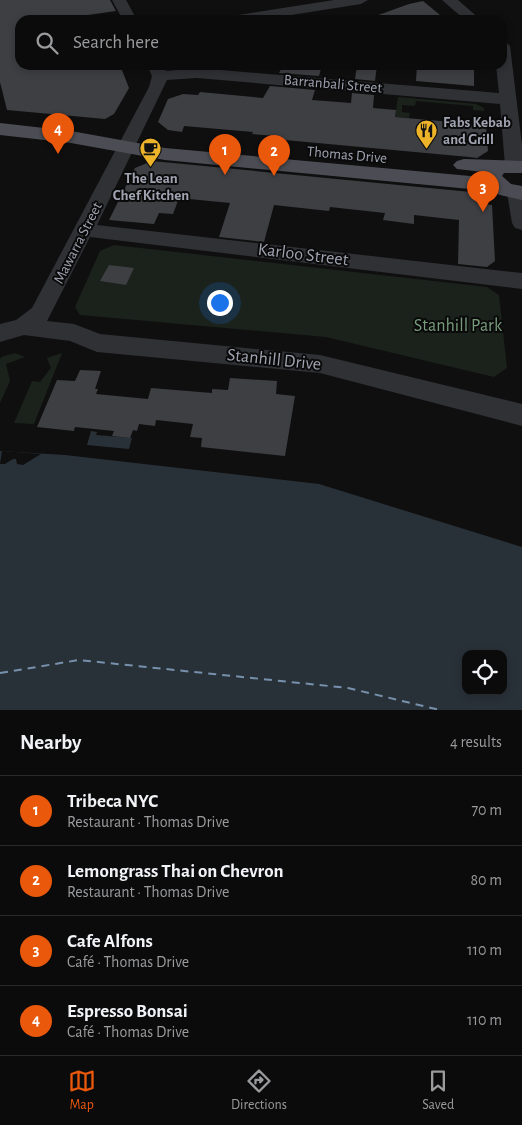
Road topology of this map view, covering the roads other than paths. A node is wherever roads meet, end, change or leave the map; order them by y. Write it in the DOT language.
graph roads {
  1 [pos="119,0"];
  2 [pos="361,0"];
  3 [pos="449,0"];
  4 [pos="291,5"];
  5 [pos="127,15"];
  6 [pos="252,15"];
  7 [pos="468,15"];
  8 [pos="507,50"];
  9 [pos="157,70"];
  10 [pos="507,99"];
  11 [pos="0,129"];
  12 [pos="130,142"];
  13 [pos="509,171"];
  14 [pos="520,193"];
  15 [pos="522,223"];
  16 [pos="84,230"];
  17 [pos="522,281"];
  18 [pos="33,320"];
  19 [pos="0,333"];
  20 [pos="522,415"];
  1 -- 5 [label="street"];
  2 -- 4 [label="street"];
  3 -- 7 [label="street"];
  4 -- 6 [label="street"];
  8 -- 10 [label="street"];
  9 -- 10 [label="street, Barranbali Street"];
  9 -- 12 [label="street, Mawarra Street"];
  10 -- 13 [label="street"];
  11 -- 12 [label="main road, Thomas Drive"];
  12 -- 13 [label="main road, Thomas Drive"];
  12 -- 16 [label="street, Mawarra Street"];
  13 -- 14 [label="main road, Thomas Drive"];
  14 -- 15 [label="street"];
  16 -- 17 [label="street, Karloo Street"];
  16 -- 18 [label="street, Mawarra Street"];
  18 -- 19 [label="street, Stanhill Drive"];
  18 -- 20 [label="street, Stanhill Drive"];
}
